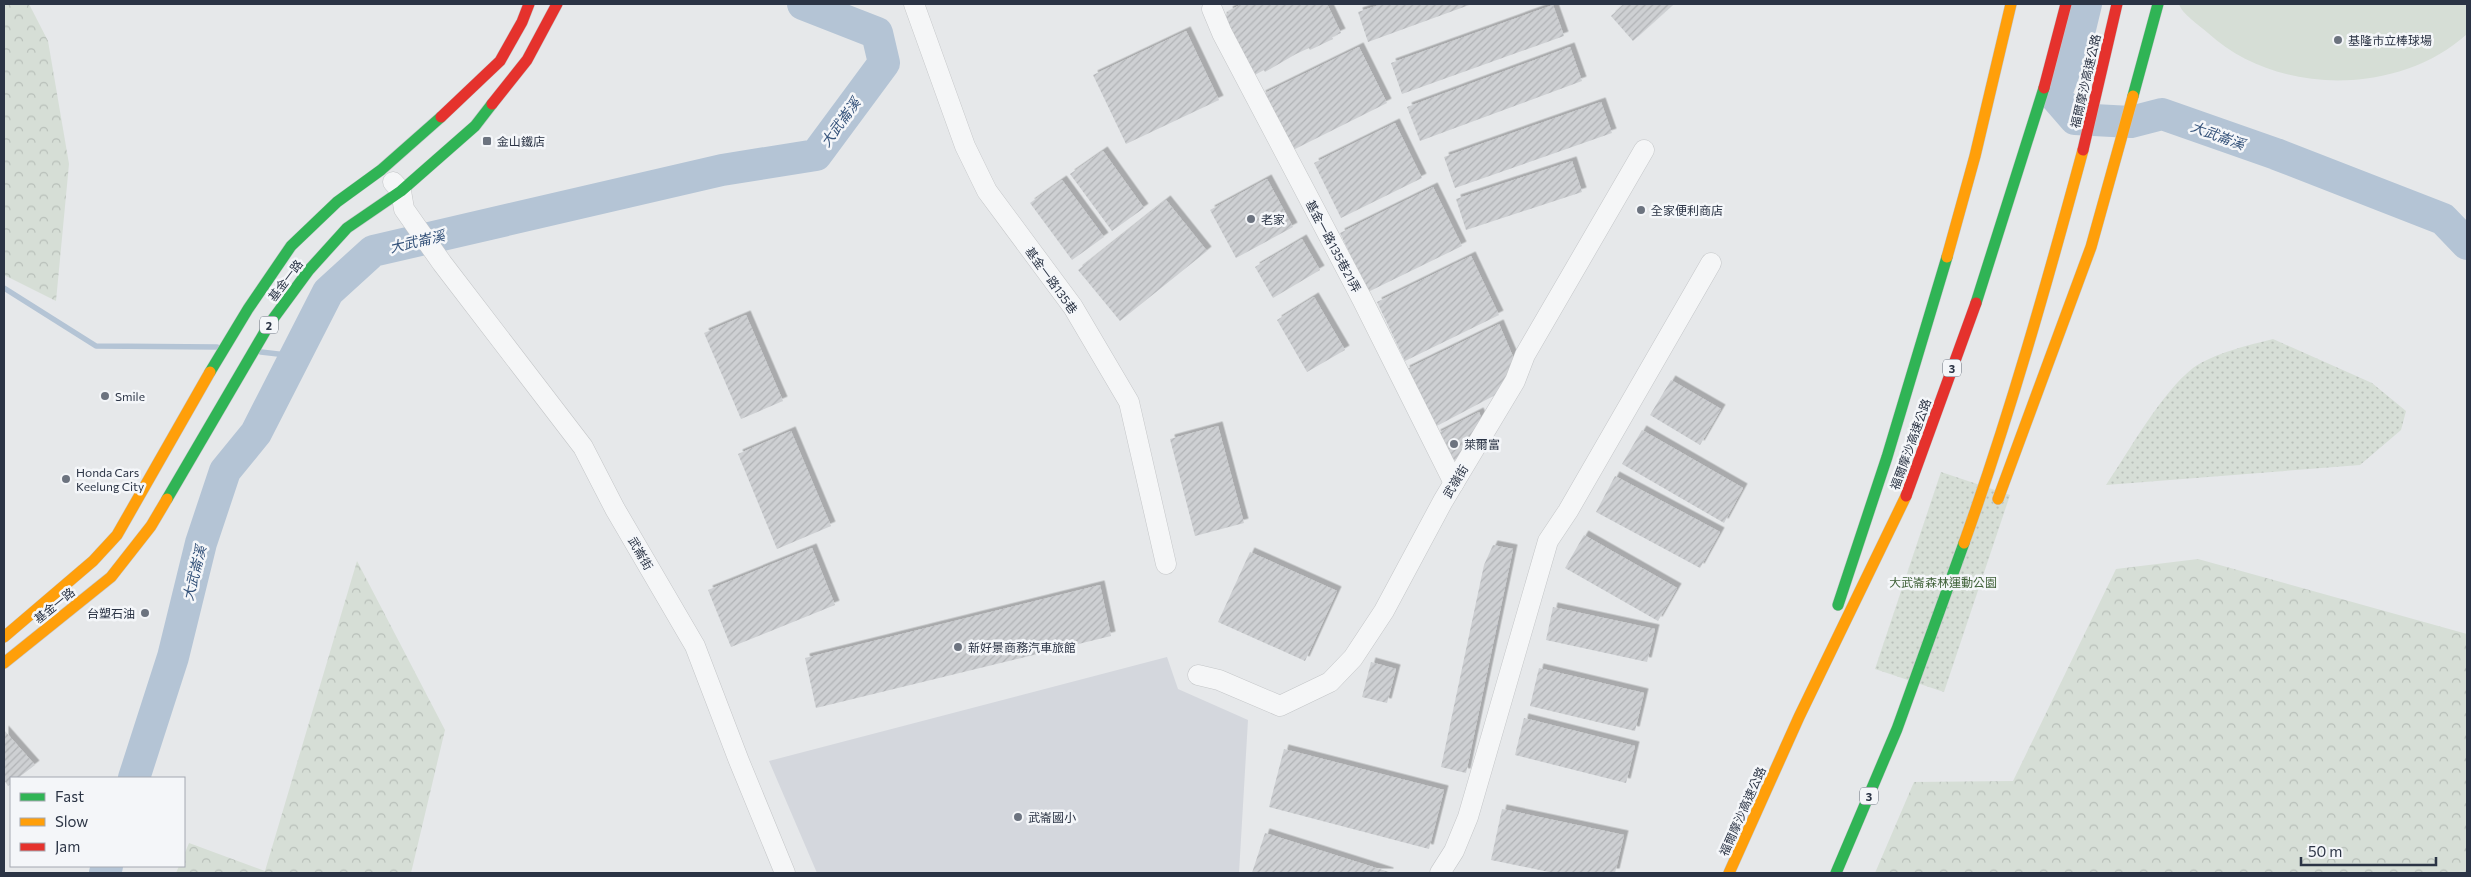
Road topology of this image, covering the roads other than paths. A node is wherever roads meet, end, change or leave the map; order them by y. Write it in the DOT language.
graph roads {
  1 [pos="529,4"];
  2 [pos="557,4"];
  3 [pos="914,4"];
  4 [pos="2011,4"];
  5 [pos="2023,4"];
  6 [pos="2066,4"];
  7 [pos="2117,4"];
  8 [pos="2158,4"];
  9 [pos="1212,9"];
  10 [pos="2019,22"];
  11 [pos="2006,76"];
  12 [pos="1644,150"];
  13 [pos="381,170"];
  14 [pos="402,200"];
  15 [pos="1711,263"];
  16 [pos="1932,310"];
  17 [pos="1454,483"];
  18 [pos="1996,506"];
  19 [pos="1166,564"];
  20 [pos="1955,604"];
  21 [pos="4,638"];
  22 [pos="4,663"];
  23 [pos="1198,676"];
  24 [pos="1799,717"];
  25 [pos="1897,729"];
  26 [pos="786,873"];
  27 [pos="1440,873"];
  28 [pos="1729,873"];
  29 [pos="1836,873"];
  1 -- 13 [label="main road, 基金一路 / 2"];
  2 -- 14 [label="main road, 基金一路 / 2"];
  3 -- 19 [label="street, 基金一路135巷"];
  4 -- 16 [label="main road"];
  5 -- 10 [label="main road"];
  6 -- 24 [label="main road, 福爾摩沙高速公路 / 3"];
  7 -- 25 [label="main road, 福爾摩沙高速公路 / 3"];
  8 -- 18 [label="main road"];
  9 -- 17 [label="street, 基金一路135巷21弄"];
  11 -- 16 [label="main road"];
  12 -- 17 [label="street, 武嶺街"];
  13 -- 14 [label="street, 武崙街"];
  13 -- 21 [label="main road, 基金一路 / 2"];
  14 -- 22 [label="main road, 基金一路 / 2"];
  14 -- 26 [label="street, 武崙街"];
  15 -- 27 [label="street"];
  16 -- 24 [label="main road"];
  17 -- 23 [label="street, 武嶺街"];
  20 -- 25 [label="main road"];
  24 -- 28 [label="main road, 福爾摩沙高速公路 / 3"];
  25 -- 29 [label="main road, 福爾摩沙高速公路 / 3"];
}
